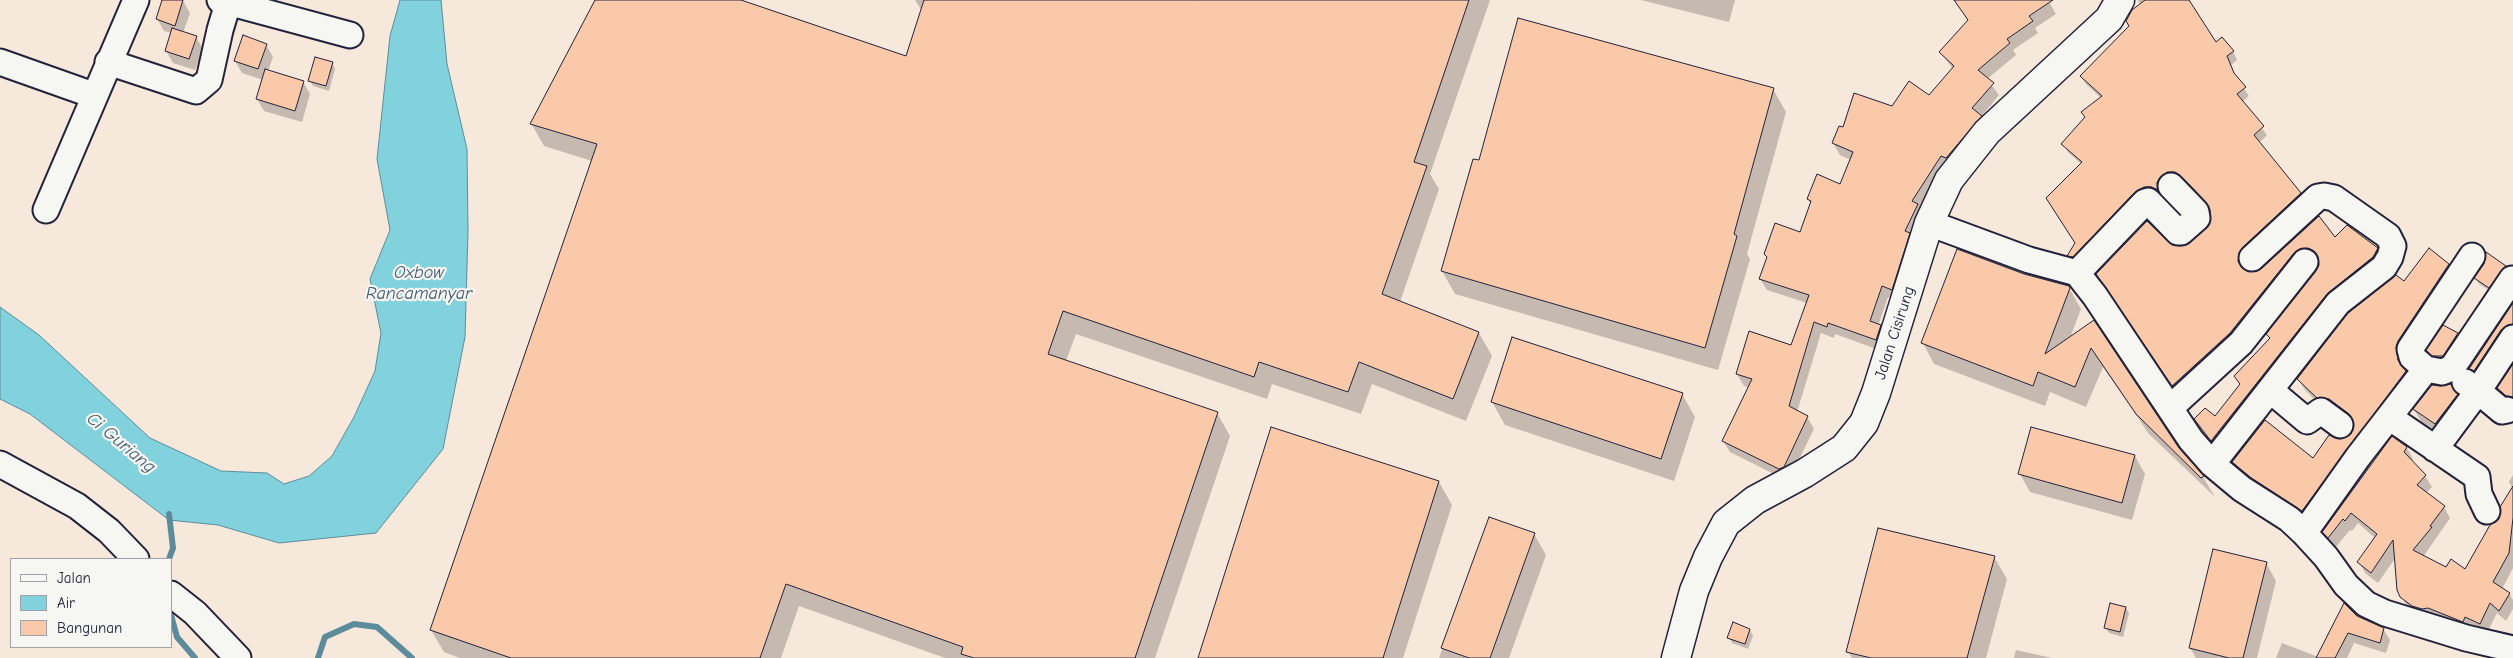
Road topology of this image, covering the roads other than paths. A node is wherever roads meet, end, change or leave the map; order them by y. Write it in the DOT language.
graph roads {
  1 [pos="136,0"];
  2 [pos="2120,0"];
  3 [pos="226,1"];
  4 [pos="350,36"];
  5 [pos="0,62"];
  6 [pos="108,62"];
  7 [pos="94,96"];
  8 [pos="2171,186"];
  9 [pos="46,210"];
  10 [pos="1929,223"];
  11 [pos="2472,256"];
  12 [pos="2252,258"];
  13 [pos="2305,262"];
  14 [pos="2077,273"];
  15 [pos="2512,279"];
  16 [pos="2513,338"];
  17 [pos="2437,370"];
  18 [pos="2270,390"];
  19 [pos="2478,391"];
  20 [pos="2170,408"];
  21 [pos="2507,410"];
  22 [pos="2389,417"];
  23 [pos="2340,425"];
  24 [pos="2435,449"];
  25 [pos="0,464"];
  26 [pos="2212,464"];
  27 [pos="2487,510"];
  28 [pos="2304,533"];
  29 [pos="135,558"];
  30 [pos="172,595"];
  31 [pos="2513,649"];
  32 [pos="238,658"];
  33 [pos="1676,658"];
  1 -- 6 [label="street"];
  2 -- 10 [label="main road, Jalan Cisirung"];
  3 -- 4 [label="street"];
  3 -- 6 [label="street"];
  5 -- 7 [label="street"];
  6 -- 7 [label="street"];
  7 -- 9 [label="street"];
  8 -- 14 [label="street"];
  10 -- 14 [label="street"];
  10 -- 33 [label="main road, Jalan Cisirung"];
  11 -- 17 [label="street"];
  12 -- 18 [label="street"];
  13 -- 20 [label="street"];
  14 -- 20 [label="street"];
  15 -- 17 [label="street"];
  16 -- 19 [label="street"];
  17 -- 19 [label="street"];
  17 -- 22 [label="street"];
  18 -- 23 [label="street"];
  18 -- 26 [label="street"];
  19 -- 21 [label="street"];
  19 -- 24 [label="street"];
  20 -- 26 [label="street"];
  22 -- 24 [label="street"];
  22 -- 28 [label="street"];
  24 -- 27 [label="street"];
  25 -- 29 [label="street"];
  26 -- 28 [label="street"];
  28 -- 31 [label="street"];
  30 -- 32 [label="street"];
}
